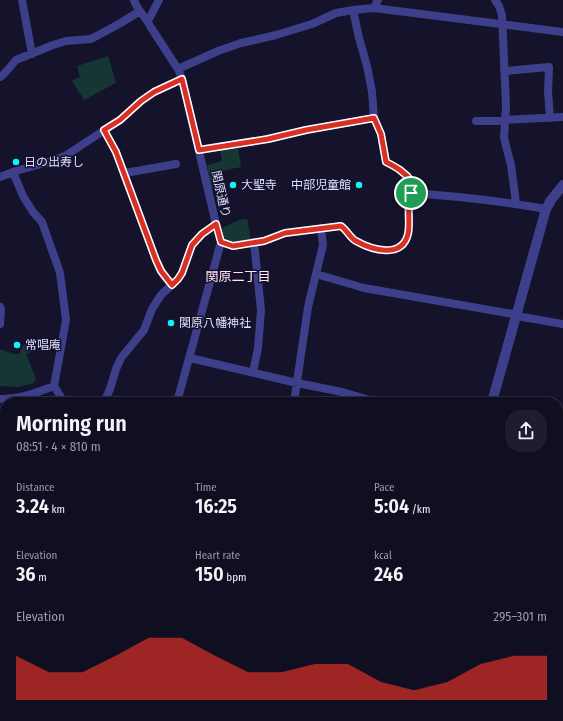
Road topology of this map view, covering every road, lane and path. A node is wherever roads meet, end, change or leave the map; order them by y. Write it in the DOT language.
graph roads {
  1 [pos="22,0"];
  2 [pos="134,0"];
  3 [pos="159,0"];
  4 [pos="378,0"];
  5 [pos="495,0"];
  6 [pos="374,8"];
  7 [pos="353,10"];
  8 [pos="140,12"];
  9 [pos="148,22"];
  10 [pos="502,24"];
  11 [pos="563,32"];
  12 [pos="32,54"];
  13 [pos="178,69"];
  14 [pos="504,71"];
  15 [pos="0,77"];
  16 [pos="182,79"];
  17 [pos="563,117"];
  18 [pos="374,118"];
  19 [pos="550,118"];
  20 [pos="505,120"];
  21 [pos="476,121"];
  22 [pos="104,130"];
  23 [pos="199,150"];
  24 [pos="176,164"];
  25 [pos="13,172"];
  26 [pos="125,174"];
  27 [pos="0,177"];
  28 [pos="563,185"];
  29 [pos="411,193"];
  30 [pos="516,203"];
  31 [pos="546,209"];
  32 [pos="216,224"];
  33 [pos="322,228"];
  34 [pos="221,242"];
  35 [pos="254,242"];
  36 [pos="316,274"];
  37 [pos="172,285"];
  38 [pos="0,307"];
  39 [pos="517,316"];
  40 [pos="0,324"];
  41 [pos="563,324"];
  42 [pos="190,358"];
  43 [pos="253,372"];
  44 [pos="297,383"];
  45 [pos="54,386"];
  46 [pos="20,397"];
  47 [pos="61,397"];
  48 [pos="106,397"];
  49 [pos="178,397"];
  50 [pos="295,397"];
  51 [pos="360,397"];
  52 [pos="493,397"];
  1 -- 12 [label="street"];
  2 -- 8 [label="street, 関原通り"];
  3 -- 9 [label="street"];
  4 -- 6 [label="street"];
  5 -- 10 [label="street"];
  6 -- 7 [label="street"];
  6 -- 10 [label="street"];
  7 -- 13 [label="street"];
  7 -- 18 [label="street"];
  8 -- 9 [label="street, 関原通り"];
  8 -- 12 [label="street"];
  9 -- 13 [label="street, 関原通り"];
  10 -- 11 [label="street"];
  10 -- 14 [label="street"];
  12 -- 15 [label="street"];
  13 -- 16 [label="street, 関原通り"];
  14 -- 19 [label="street"];
  14 -- 20 [label="street"];
  16 -- 22 [label="street"];
  16 -- 23 [label="street, 関原通り"];
  17 -- 19 [label="street"];
  18 -- 23 [label="street"];
  18 -- 29 [label="street"];
  19 -- 20 [label="street"];
  20 -- 21 [label="street"];
  20 -- 30 [label="street"];
  22 -- 25 [label="street"];
  22 -- 26 [label="street"];
  23 -- 32 [label="street, 関原通り"];
  24 -- 26 [label="street"];
  25 -- 27 [label="street"];
  25 -- 45 [label="street"];
  26 -- 37 [label="street"];
  28 -- 31 [label="street"];
  29 -- 30 [label="street"];
  29 -- 33 [label="street"];
  30 -- 31 [label="street"];
  31 -- 39 [label="street"];
  32 -- 34 [label="street, 関原通り"];
  32 -- 37 [label="street"];
  33 -- 35 [label="street"];
  33 -- 36 [label="street"];
  34 -- 35 [label="street"];
  34 -- 42 [label="street"];
  35 -- 43 [label="street"];
  36 -- 39 [label="street"];
  36 -- 44 [label="street"];
  37 -- 48 [label="street"];
  38 -- 40 [label="street"];
  39 -- 41 [label="street"];
  39 -- 52 [label="street"];
  42 -- 43 [label="street"];
  42 -- 49 [label="street"];
  43 -- 44 [label="street"];
  44 -- 50 [label="street"];
  44 -- 51 [label="street"];
  45 -- 46 [label="street"];
  45 -- 47 [label="street"];
}
